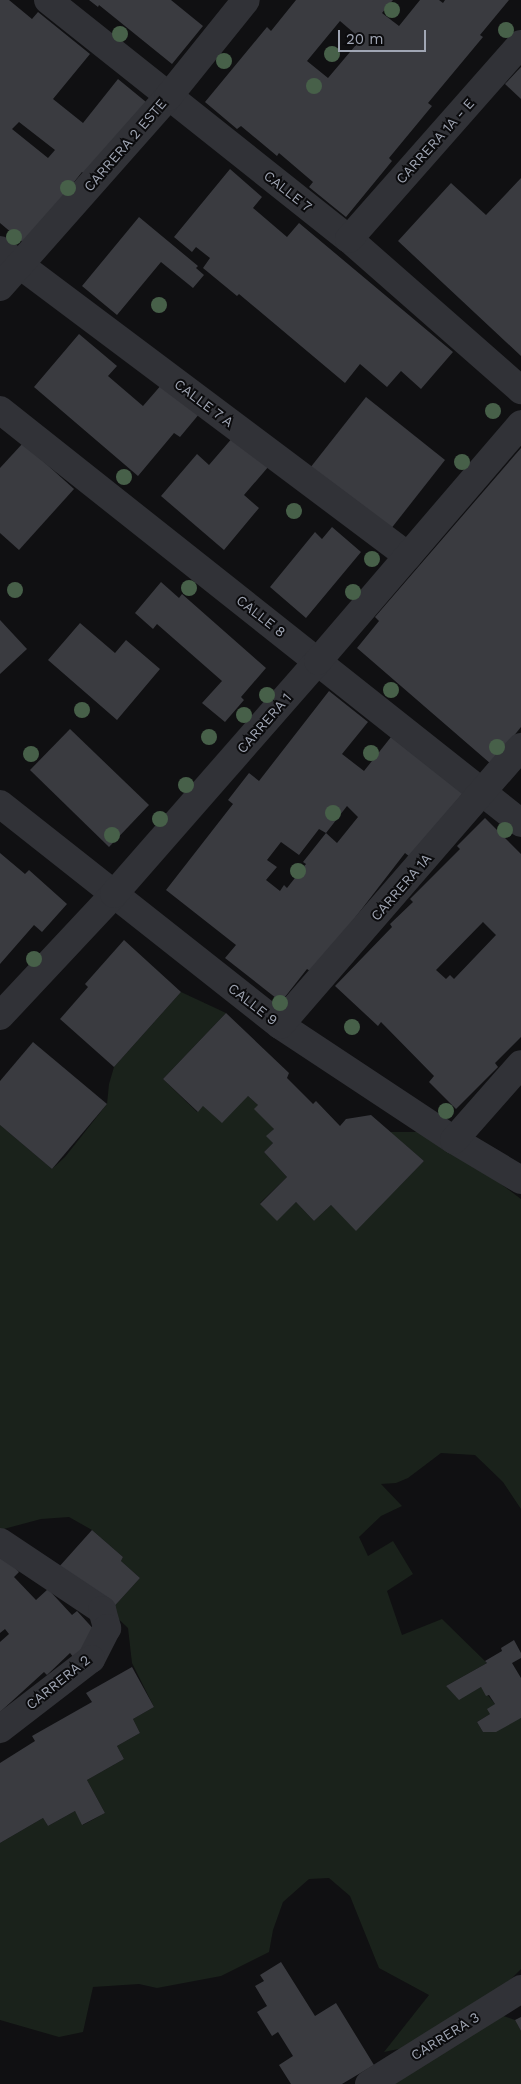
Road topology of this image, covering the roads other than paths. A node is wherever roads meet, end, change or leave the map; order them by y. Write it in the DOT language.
graph roads {
  1 [pos="48,0"];
  2 [pos="246,0"];
  3 [pos="521,44"];
  4 [pos="168,96"];
  5 [pos="349,239"];
  6 [pos="9,258"];
  7 [pos="0,287"];
  8 [pos="521,390"];
  9 [pos="0,410"];
  10 [pos="521,424"];
  11 [pos="408,556"];
  12 [pos="318,662"];
  13 [pos="521,747"];
  14 [pos="483,792"];
  15 [pos="0,804"];
  16 [pos="521,823"];
  17 [pos="114,894"];
  18 [pos="0,1016"];
  19 [pos="280,1025"];
  20 [pos="521,1064"];
  21 [pos="454,1140"];
  22 [pos="521,1180"];
  23 [pos="0,1542"];
  24 [pos="0,1729"];
  25 [pos="521,1989"];
  26 [pos="368,2084"];
  1 -- 4 [label="street, CALLE 7"];
  2 -- 4 [label="street, CARRERA 2 ESTE"];
  3 -- 5 [label="street, CARRERA 1A - E"];
  4 -- 5 [label="street, CALLE 7"];
  4 -- 6 [label="street, CARRERA 2 ESTE"];
  5 -- 8 [label="street, CALLE 7"];
  6 -- 7 [label="street, CARRERA 2 ESTE"];
  6 -- 11 [label="street, CALLE 7 A"];
  9 -- 12 [label="street, CALLE 8"];
  10 -- 11 [label="street, CARRERA 1"];
  11 -- 12 [label="street, CARRERA 1"];
  12 -- 14 [label="street, CALLE 8"];
  12 -- 17 [label="street, CARRERA 1"];
  13 -- 14 [label="street, CARRERA 1A"];
  14 -- 16 [label="street, CALLE 8"];
  14 -- 19 [label="street, CARRERA 1A"];
  15 -- 17 [label="street, CALLE 9"];
  17 -- 18 [label="street, CARRERA 1"];
  17 -- 19 [label="street, CALLE 9"];
  19 -- 21 [label="street, CALLE 9"];
  20 -- 21 [label="street"];
  21 -- 22 [label="street, CALLE 9"];
  23 -- 24 [label="street, CARRERA 2"];
  25 -- 26 [label="street, CARRERA 3"];
}
